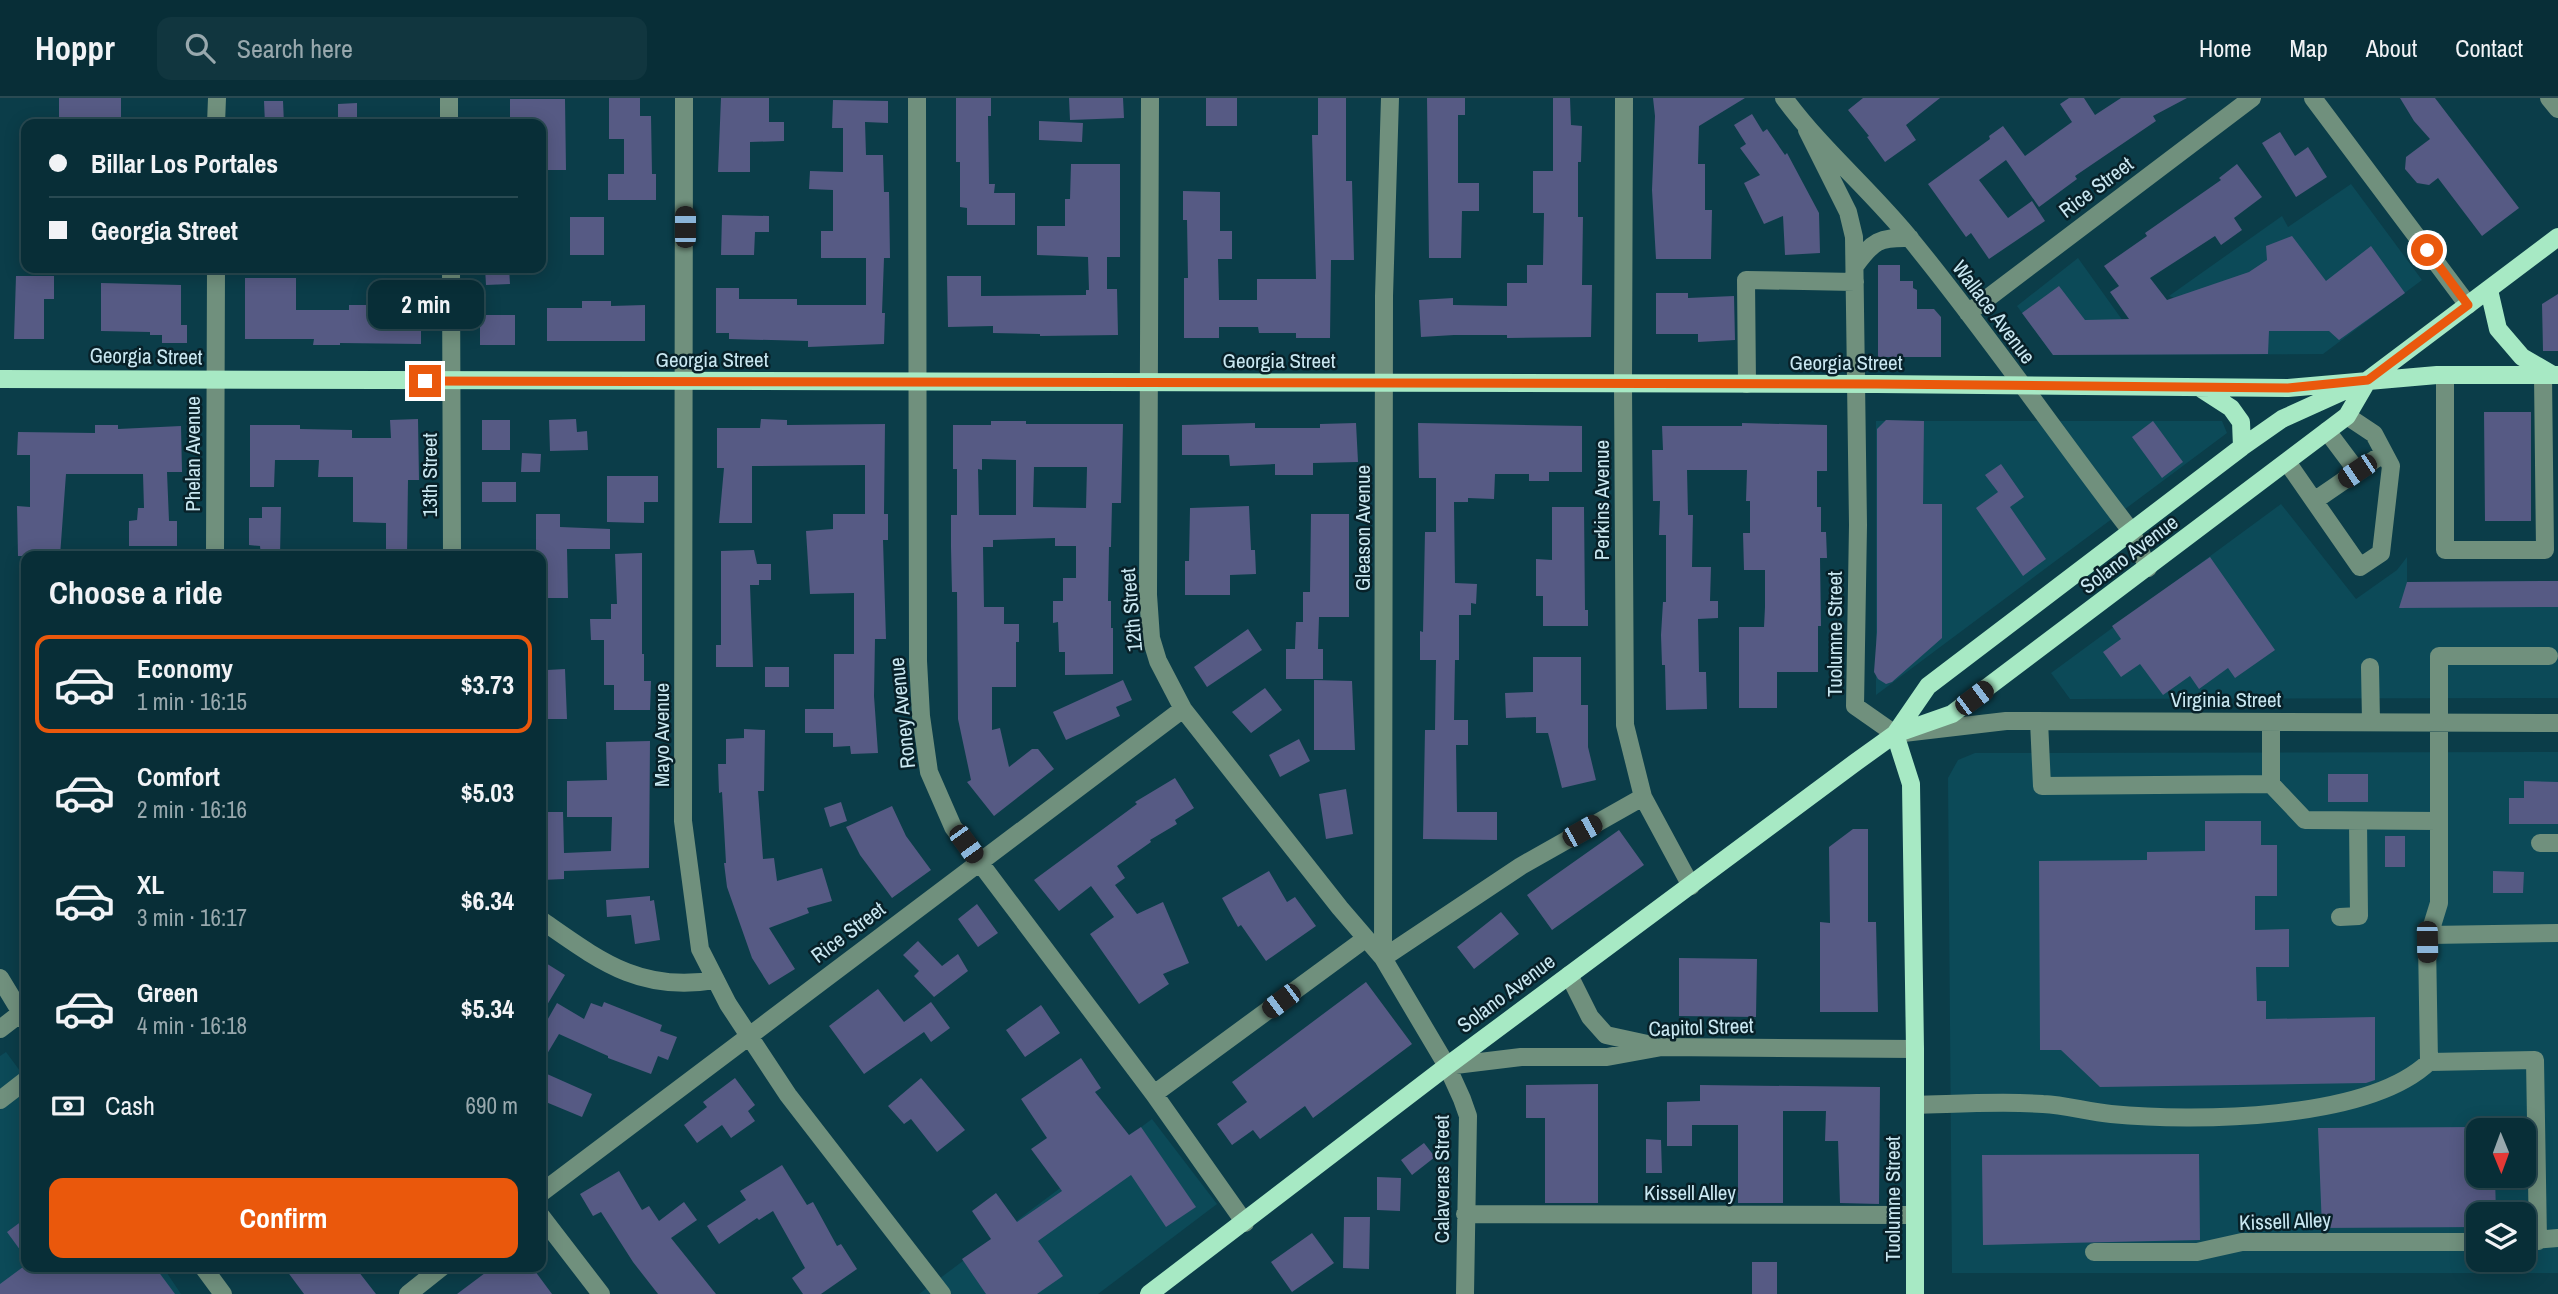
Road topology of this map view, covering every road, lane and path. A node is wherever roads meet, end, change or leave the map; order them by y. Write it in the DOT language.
graph roads {
  1 [pos="217,98"];
  2 [pos="449,98"];
  3 [pos="684,98"];
  4 [pos="917,98"];
  5 [pos="1150,98"];
  6 [pos="1390,98"];
  7 [pos="1624,98"];
  8 [pos="1807,98"];
  9 [pos="2252,98"];
  10 [pos="2313,98"];
  11 [pos="2549,98"];
  12 [pos="1788,104"];
  13 [pos="2558,109"];
  14 [pos="216,119"];
  15 [pos="449,119"];
  16 [pos="1807,130"];
  17 [pos="2558,237"];
  18 [pos="1910,238"];
  19 [pos="216,273"];
  20 [pos="450,273"];
  21 [pos="1855,274"];
  22 [pos="2489,290"];
  23 [pos="2468,305"];
  24 [pos="1968,313"];
  25 [pos="2445,375"];
  26 [pos="2552,375"];
  27 [pos="0,379"];
  28 [pos="215,380"];
  29 [pos="2368,380"];
  30 [pos="452,381"];
  31 [pos="685,382"];
  32 [pos="919,382"];
  33 [pos="1151,382"];
  34 [pos="1385,383"];
  35 [pos="1623,384"];
  36 [pos="1747,384"];
  37 [pos="1857,384"];
  38 [pos="2020,385"];
  39 [pos="2200,387"];
  40 [pos="2347,416"];
  41 [pos="2327,431"];
  42 [pos="2242,446"];
  43 [pos="2384,453"];
  44 [pos="2287,462"];
  45 [pos="2357,471"];
  46 [pos="2314,500"];
  47 [pos="2131,531"];
  48 [pos="215,551"];
  49 [pos="452,551"];
  50 [pos="2148,568"];
  51 [pos="2549,656"];
  52 [pos="2370,667"];
  53 [pos="1182,709"];
  54 [pos="2039,721"];
  55 [pos="2272,722"];
  56 [pos="2371,722"];
  57 [pos="2438,723"];
  58 [pos="2558,723"];
  59 [pos="1895,734"];
  60 [pos="2271,783"];
  61 [pos="1643,797"];
  62 [pos="2358,821"];
  63 [pos="2438,821"];
  64 [pos="979,862"];
  65 [pos="1691,886"];
  66 [pos="2340,917"];
  67 [pos="546,924"];
  68 [pos="2558,933"];
  69 [pos="2430,935"];
  70 [pos="1365,939"];
  71 [pos="1383,958"];
  72 [pos="1569,975"];
  73 [pos="0,978"];
  74 [pos="716,980"];
  75 [pos="21,1010"];
  76 [pos="21,1016"];
  77 [pos="0,1029"];
  78 [pos="749,1036"];
  79 [pos="1662,1047"];
  80 [pos="1915,1049"];
  81 [pos="2429,1062"];
  82 [pos="1447,1066"];
  83 [pos="21,1084"];
  84 [pos="1154,1094"];
  85 [pos="0,1100"];
  86 [pos="1915,1105"];
  87 [pos="546,1188"];
  88 [pos="2531,1202"];
  89 [pos="1465,1214"];
  90 [pos="1914,1215"];
  91 [pos="546,1222"];
  92 [pos="1245,1223"];
  93 [pos="2558,1238"];
  94 [pos="2536,1240"];
  95 [pos="2466,1241"];
  96 [pos="2094,1252"];
  97 [pos="207,1272"];
  98 [pos="436,1272"];
  99 [pos="223,1294"];
  100 [pos="408,1294"];
  101 [pos="601,1294"];
  102 [pos="942,1294"];
  103 [pos="1149,1294"];
  104 [pos="1465,1294"];
  105 [pos="1915,1294"];
  1 -- 14 [label="street"];
  2 -- 15 [label="street"];
  3 -- 31 [label="street, Mayo Avenue"];
  4 -- 32 [label="street, Roney Avenue"];
  5 -- 33 [label="street, 12th Street"];
  6 -- 34 [label="street, Gleason Avenue"];
  7 -- 35 [label="street, Perkins Avenue"];
  8 -- 12 [label="street"];
  9 -- 24 [label="street, Rice Street"];
  10 -- 23 [label="street"];
  11 -- 13 [label="street"];
  12 -- 16 [label="street, Wallace Avenue"];
  16 -- 18 [label="street, Wallace Avenue"];
  16 -- 21 [label="street, Tuolumne Street"];
  17 -- 22 [label="main road, Solano Avenue"];
  18 -- 21 [label="street"];
  18 -- 24 [label="street, Wallace Avenue"];
  19 -- 28 [label="street, Phelan Avenue"];
  20 -- 30 [label="street, 13th Street"];
  21 -- 36 [label="street"];
  21 -- 37 [label="street, Tuolumne Street"];
  22 -- 23 [label="main road, Solano Avenue"];
  22 -- 26 [label="main road"];
  23 -- 29 [label="main road, Solano Avenue"];
  24 -- 38 [label="street, Wallace Avenue"];
  25 -- 26 [label="main road, Georgia Street"];
  25 -- 26 [label="street"];
  25 -- 29 [label="main road, Georgia Street"];
  27 -- 28 [label="main road, Georgia Street"];
  28 -- 30 [label="main road, Georgia Street"];
  28 -- 48 [label="street, Phelan Avenue"];
  29 -- 39 [label="main road, Georgia Street"];
  29 -- 40 [label="main road, Solano Avenue"];
  29 -- 42 [label="main road, Solano Avenue"];
  30 -- 31 [label="main road, Georgia Street"];
  30 -- 49 [label="street, 13th Street"];
  31 -- 32 [label="main road, Georgia Street"];
  31 -- 74 [label="street, Mayo Avenue"];
  32 -- 33 [label="main road, Georgia Street"];
  32 -- 64 [label="street, Roney Avenue"];
  33 -- 34 [label="main road, Georgia Street"];
  33 -- 53 [label="street, 12th Street"];
  34 -- 35 [label="main road, Georgia Street"];
  34 -- 71 [label="street, Gleason Avenue"];
  35 -- 36 [label="main road, Georgia Street"];
  35 -- 61 [label="street, Perkins Avenue"];
  36 -- 37 [label="main road, Georgia Street"];
  37 -- 38 [label="main road, Georgia Street"];
  37 -- 59 [label="street, Tuolumne Street"];
  38 -- 39 [label="main road, Georgia Street"];
  38 -- 47 [label="street, Wallace Avenue"];
  39 -- 42 [label="main road"];
  40 -- 41 [label="main road, Solano Avenue"];
  40 -- 43 [label="street"];
  41 -- 44 [label="main road, Solano Avenue"];
  41 -- 45 [label="street"];
  42 -- 47 [label="main road, Solano Avenue"];
  43 -- 45 [label="street"];
  43 -- 46 [label="street"];
  44 -- 46 [label="street"];
  44 -- 50 [label="main road, Solano Avenue"];
  45 -- 46 [label="street"];
  47 -- 50 [label="street, Wallace Avenue"];
  47 -- 59 [label="main road, Solano Avenue"];
  50 -- 59 [label="main road, Solano Avenue"];
  51 -- 57 [label="street"];
  52 -- 56 [label="street"];
  53 -- 64 [label="street, Rice Street"];
  53 -- 70 [label="street, 12th Street"];
  54 -- 55 [label="street, Virginia Street"];
  54 -- 59 [label="street, Virginia Street"];
  54 -- 60 [label="street"];
  55 -- 56 [label="street, Virginia Street"];
  55 -- 60 [label="street"];
  56 -- 57 [label="street, Virginia Street"];
  57 -- 58 [label="street, Virginia Street"];
  57 -- 63 [label="street"];
  59 -- 65 [label="main road, Solano Avenue"];
  59 -- 80 [label="main road, Tuolumne Street"];
  60 -- 62 [label="street"];
  61 -- 65 [label="street, Perkins Avenue"];
  61 -- 71 [label="street"];
  62 -- 63 [label="street"];
  62 -- 66 [label="street"];
  63 -- 69 [label="street"];
  64 -- 78 [label="street, Rice Street"];
  64 -- 84 [label="street, Roney Avenue"];
  65 -- 72 [label="main road, Solano Avenue"];
  67 -- 74 [label="street"];
  68 -- 69 [label="street"];
  69 -- 81 [label="street"];
  70 -- 71 [label="street, 12th Street"];
  70 -- 84 [label="street"];
  71 -- 82 [label="street, 12th Street"];
  72 -- 79 [label="street"];
  72 -- 82 [label="main road, Solano Avenue"];
  73 -- 75 [label="street"];
  74 -- 78 [label="street, Mayo Avenue"];
  76 -- 77 [label="street"];
  78 -- 87 [label="street, Rice Street"];
  78 -- 102 [label="street, Mayo Avenue"];
  79 -- 80 [label="street, Capitol Street"];
  79 -- 82 [label="street, Capitol Street"];
  80 -- 86 [label="main road, Tuolumne Street"];
  81 -- 86 [label="street"];
  81 -- 88 [label="street"];
  82 -- 89 [label="street, Calaveras Street"];
  82 -- 92 [label="main road, Solano Avenue"];
  83 -- 85 [label="street"];
  84 -- 92 [label="street, Roney Avenue"];
  86 -- 90 [label="main road, Tuolumne Street"];
  89 -- 90 [label="street, Kissell Alley"];
  89 -- 104 [label="street, Calaveras Street"];
  90 -- 105 [label="main road, Tuolumne Street"];
  91 -- 101 [label="street"];
  92 -- 103 [label="main road, Solano Avenue"];
  93 -- 94 [label="street"];
  95 -- 96 [label="street, Kissell Alley"];
  97 -- 99 [label="street"];
  98 -- 100 [label="street"];
}
